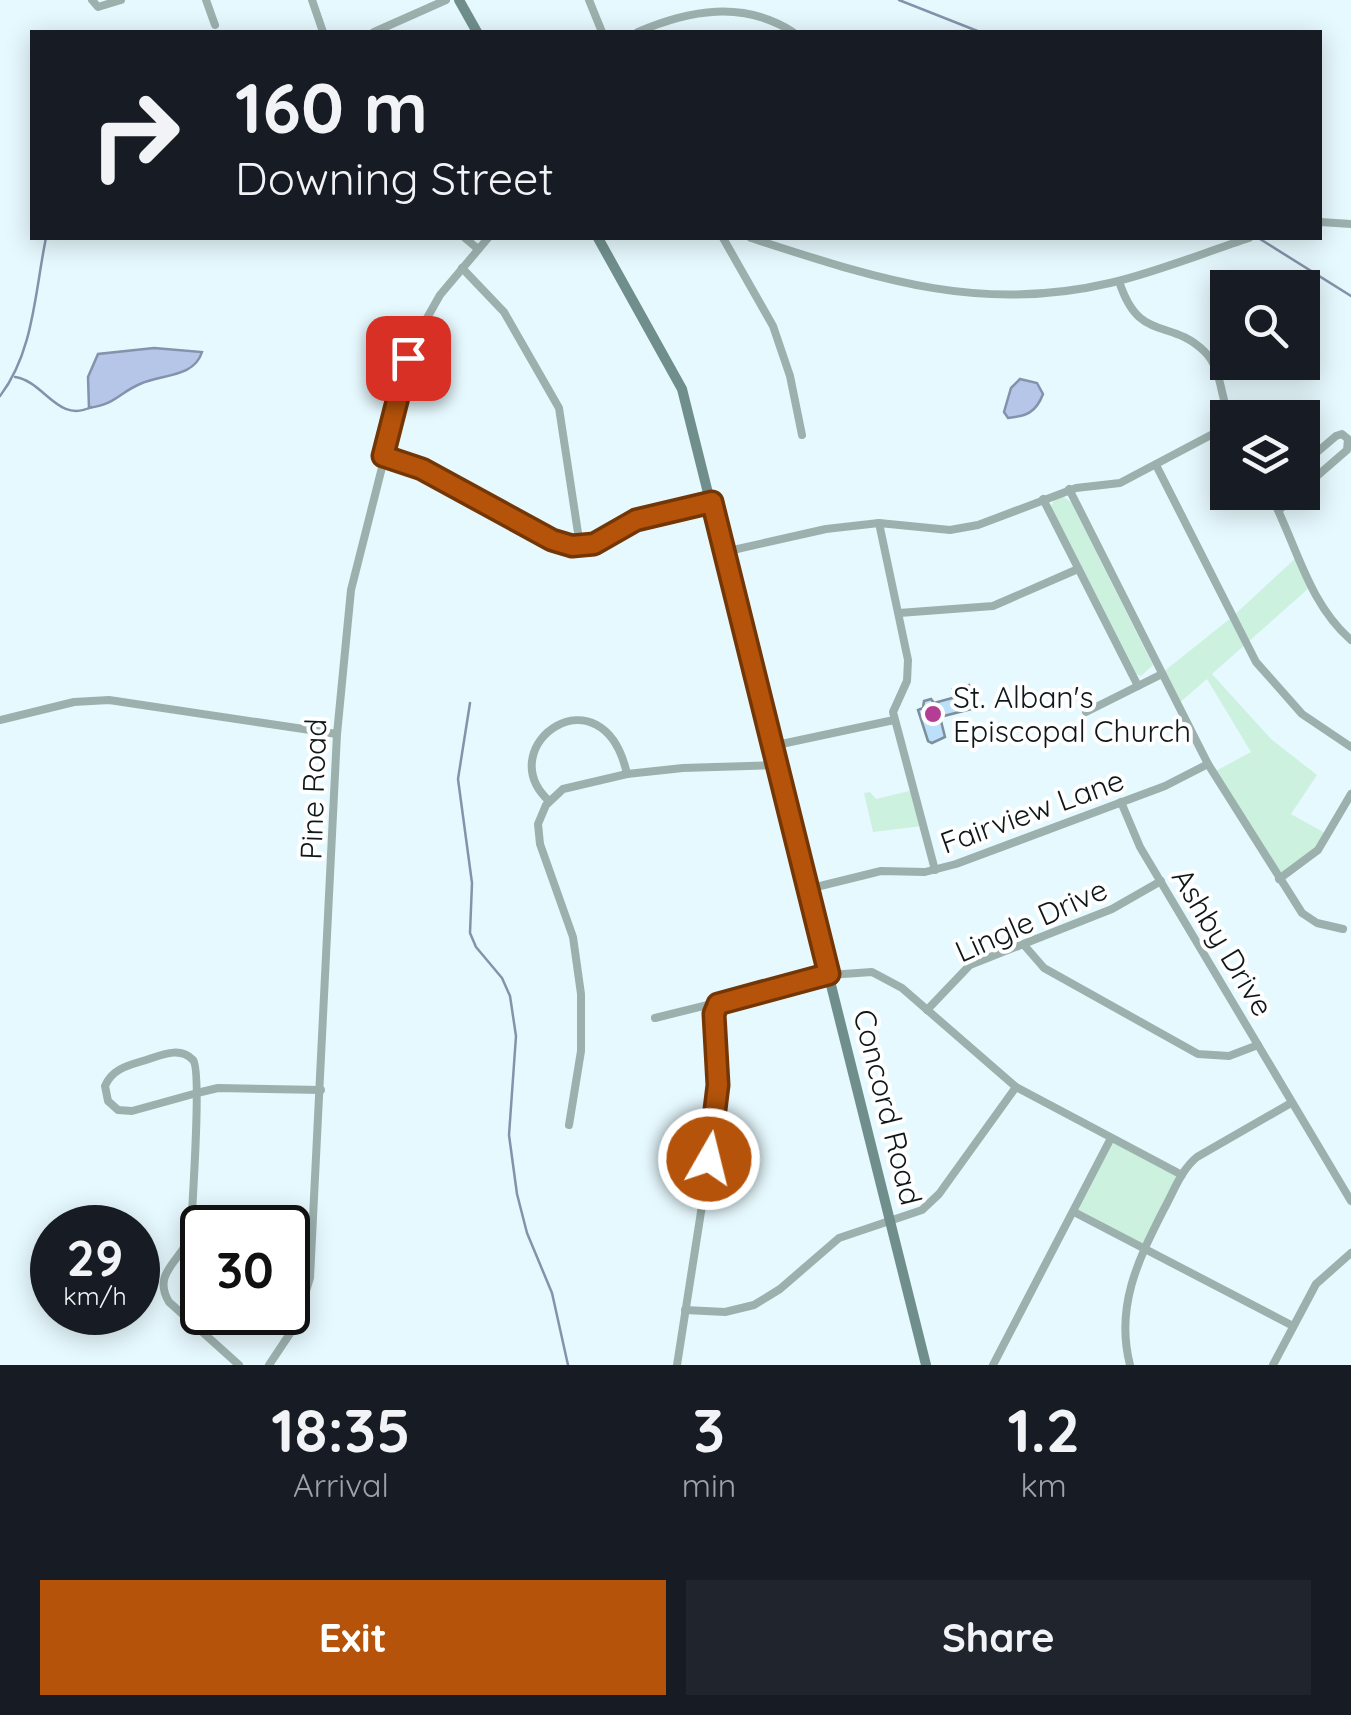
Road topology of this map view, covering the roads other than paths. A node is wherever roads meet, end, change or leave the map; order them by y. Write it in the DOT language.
graph roads {
  1 [pos="121,0"];
  2 [pos="206,0"];
  3 [pos="312,0"];
  4 [pos="446,0"];
  5 [pos="458,0"];
  6 [pos="589,0"];
  7 [pos="94,3"];
  8 [pos="215,25"];
  9 [pos="322,30"];
  10 [pos="378,30"];
  11 [pos="476,30"];
  12 [pos="601,30"];
  13 [pos="643,30"];
  14 [pos="790,30"];
  15 [pos="1322,222"];
  16 [pos="1351,224"];
  17 [pos="467,240"];
  18 [pos="486,240"];
  19 [pos="599,240"];
  20 [pos="724,240"];
  21 [pos="758,240"];
  22 [pos="1242,240"];
  23 [pos="478,249"];
  24 [pos="462,268"];
  25 [pos="1118,281"];
  26 [pos="1225,400"];
  27 [pos="802,434"];
  28 [pos="1210,436"];
  29 [pos="1320,450"];
  30 [pos="383,456"];
  31 [pos="1156,465"];
  32 [pos="1320,474"];
  33 [pos="1069,490"];
  34 [pos="1043,499"];
  35 [pos="712,502"];
  36 [pos="1279,510"];
  37 [pos="879,523"];
  38 [pos="580,546"];
  39 [pos="724,552"];
  40 [pos="1078,569"];
  41 [pos="899,613"];
  42 [pos="1351,640"];
  43 [pos="1162,674"];
  44 [pos="1138,686"];
  45 [pos="1086,712"];
  46 [pos="0,720"];
  47 [pos="894,720"];
  48 [pos="336,734"];
  49 [pos="772,746"];
  50 [pos="1351,747"];
  51 [pos="1208,764"];
  52 [pos="777,766"];
  53 [pos="627,774"];
  54 [pos="1351,794"];
  55 [pos="549,801"];
  56 [pos="1121,802"];
  57 [pos="935,870"];
  58 [pos="1279,878"];
  59 [pos="1161,881"];
  60 [pos="808,889"];
  61 [pos="1343,929"];
  62 [pos="1024,945"];
  63 [pos="829,974"];
  64 [pos="718,1004"];
  65 [pos="927,1010"];
  66 [pos="655,1018"];
  67 [pos="1258,1045"];
  68 [pos="1016,1087"];
  69 [pos="320,1090"];
  70 [pos="196,1093"];
  71 [pos="1291,1103"];
  72 [pos="569,1125"];
  73 [pos="1111,1138"];
  74 [pos="1182,1175"];
  75 [pos="1351,1200"];
  76 [pos="1074,1212"];
  77 [pos="890,1218"];
  78 [pos="1144,1248"];
  79 [pos="1351,1253"];
  80 [pos="685,1310"];
  81 [pos="1293,1326"];
  82 [pos="1275,1364"];
  83 [pos="240,1365"];
  84 [pos="270,1365"];
  85 [pos="678,1365"];
  86 [pos="926,1365"];
  87 [pos="993,1365"];
  88 [pos="1130,1365"];
  1 -- 7 [label="street"];
  2 -- 8 [label="street"];
  3 -- 9 [label="street"];
  4 -- 10 [label="street"];
  5 -- 11 [label="main road"];
  6 -- 12 [label="street"];
  13 -- 14 [label="street"];
  15 -- 16 [label="street"];
  17 -- 23 [label="street"];
  18 -- 23 [label="street, Pine Road"];
  19 -- 35 [label="main road, Concord Road"];
  20 -- 27 [label="street"];
  21 -- 25 [label="street"];
  22 -- 25 [label="street"];
  23 -- 24 [label="street, Pine Road"];
  24 -- 30 [label="street, Pine Road"];
  24 -- 38 [label="street"];
  25 -- 26 [label="street"];
  28 -- 31 [label="street"];
  29 -- 32 [label="street"];
  30 -- 38 [label="street"];
  30 -- 48 [label="street, Pine Road"];
  31 -- 33 [label="street"];
  31 -- 50 [label="street"];
  33 -- 34 [label="street"];
  33 -- 43 [label="street"];
  34 -- 37 [label="street"];
  34 -- 40 [label="street"];
  35 -- 38 [label="street"];
  35 -- 39 [label="main road, Concord Road"];
  36 -- 42 [label="street"];
  37 -- 39 [label="street"];
  37 -- 41 [label="street"];
  39 -- 49 [label="main road, Concord Road"];
  40 -- 41 [label="street"];
  40 -- 44 [label="street"];
  41 -- 47 [label="street"];
  43 -- 44 [label="street"];
  43 -- 51 [label="street"];
  44 -- 45 [label="street"];
  46 -- 48 [label="street"];
  47 -- 49 [label="street"];
  47 -- 57 [label="street"];
  48 -- 69 [label="street, Pine Road"];
  49 -- 52 [label="main road, Concord Road"];
  51 -- 56 [label="street, Fairview Lane"];
  51 -- 58 [label="street"];
  52 -- 53 [label="street"];
  52 -- 60 [label="main road, Concord Road"];
  53 -- 55 [label="street"];
  53 -- 55 [label="street"];
  54 -- 58 [label="street"];
  55 -- 72 [label="street"];
  56 -- 57 [label="street, Fairview Lane"];
  56 -- 59 [label="street, Ashby Drive"];
  57 -- 60 [label="street, Fairview Lane"];
  58 -- 61 [label="street"];
  59 -- 62 [label="street, Lingle Drive"];
  59 -- 67 [label="street, Ashby Drive"];
  60 -- 63 [label="main road, Concord Road"];
  62 -- 65 [label="street, Lingle Drive"];
  62 -- 67 [label="street"];
  63 -- 64 [label="street"];
  63 -- 65 [label="street"];
  63 -- 77 [label="main road, Concord Road"];
  64 -- 66 [label="street"];
  64 -- 80 [label="street"];
  65 -- 68 [label="street"];
  67 -- 71 [label="street, Ashby Drive"];
  68 -- 73 [label="street"];
  68 -- 77 [label="street"];
  69 -- 70 [label="street"];
  69 -- 84 [label="street, Pine Road"];
  70 -- 70 [label="street"];
  70 -- 83 [label="street"];
  71 -- 74 [label="street"];
  71 -- 75 [label="street, Ashby Drive"];
  73 -- 74 [label="street"];
  73 -- 76 [label="street"];
  74 -- 78 [label="street"];
  76 -- 78 [label="street"];
  76 -- 87 [label="street"];
  77 -- 80 [label="street"];
  77 -- 86 [label="main road, Concord Road"];
  78 -- 81 [label="street"];
  78 -- 88 [label="street"];
  79 -- 81 [label="street"];
  80 -- 85 [label="street"];
  81 -- 82 [label="street"];
}
